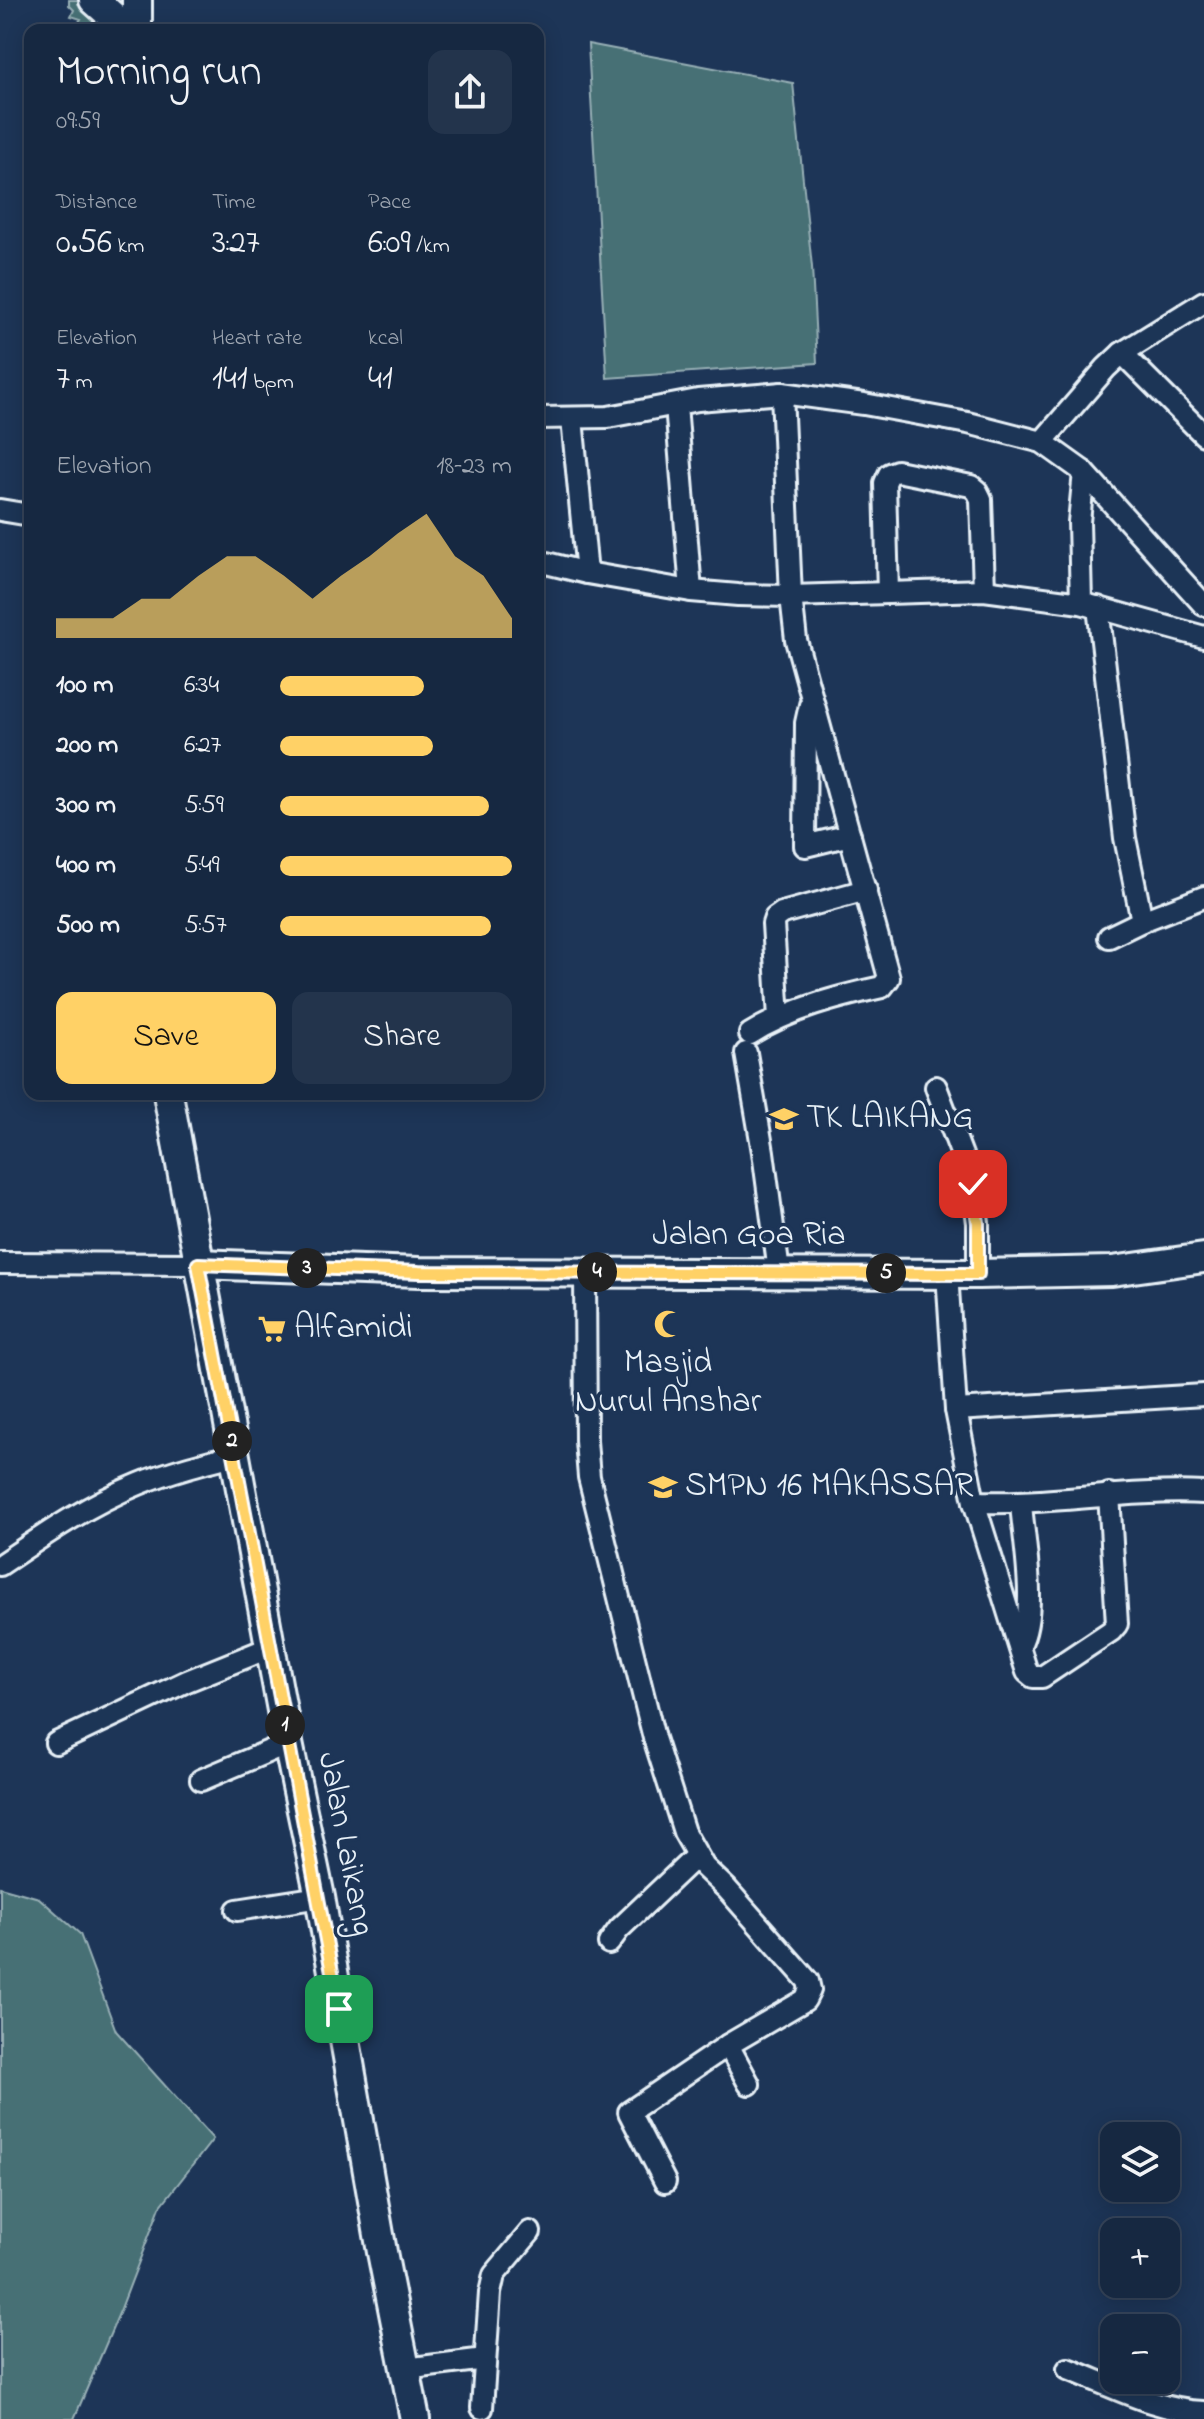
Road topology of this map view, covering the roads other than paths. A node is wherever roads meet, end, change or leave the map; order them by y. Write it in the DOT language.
graph roads {
  1 [pos="94,0"];
  2 [pos="137,0"];
  3 [pos="121,24"];
  4 [pos="137,24"];
  5 [pos="1204,302"];
  6 [pos="1122,353"];
  7 [pos="782,393"];
  8 [pos="676,405"];
  9 [pos="544,418"];
  10 [pos="572,419"];
  11 [pos="1201,425"];
  12 [pos="1042,442"];
  13 [pos="1084,472"];
  14 [pos="0,510"];
  15 [pos="24,514"];
  16 [pos="544,562"];
  17 [pos="587,573"];
  18 [pos="984,590"];
  19 [pos="691,591"];
  20 [pos="888,593"];
  21 [pos="791,596"];
  22 [pos="1090,605"];
  23 [pos="1204,605"];
  24 [pos="1204,637"];
  25 [pos="812,701"];
  26 [pos="850,835"];
  27 [pos="866,890"];
  28 [pos="1204,897"];
  29 [pos="1142,921"];
  30 [pos="1109,937"];
  31 [pos="779,1018"];
  32 [pos="936,1087"];
  33 [pos="169,1100"];
  34 [pos="1204,1258"];
  35 [pos="0,1263"];
  36 [pos="198,1264"];
  37 [pos="585,1272"];
  38 [pos="779,1272"];
  39 [pos="947,1273"];
  40 [pos="978,1274"];
  41 [pos="1204,1395"];
  42 [pos="956,1410"];
  43 [pos="234,1455"];
  44 [pos="1204,1493"];
  45 [pos="1109,1494"];
  46 [pos="974,1502"];
  47 [pos="1021,1504"];
  48 [pos="0,1565"];
  49 [pos="1020,1645"];
  50 [pos="271,1647"];
  51 [pos="56,1743"];
  52 [pos="288,1743"];
  53 [pos="201,1780"];
  54 [pos="696,1856"];
  55 [pos="320,1897"];
  56 [pos="237,1910"];
  57 [pos="609,1943"];
  58 [pos="728,2045"];
  59 [pos="749,2084"];
  60 [pos="665,2182"];
  61 [pos="530,2232"];
  62 [pos="485,2359"];
  63 [pos="405,2369"];
  64 [pos="1068,2369"];
  65 [pos="482,2408"];
  66 [pos="1204,2412"];
  67 [pos="415,2419"];
  1 -- 3 [label="main road"];
  2 -- 4 [label="main road"];
  5 -- 6 [label="street"];
  6 -- 11 [label="street"];
  6 -- 12 [label="street"];
  7 -- 8 [label="street"];
  7 -- 12 [label="street"];
  7 -- 21 [label="street"];
  8 -- 10 [label="street"];
  8 -- 19 [label="street"];
  9 -- 10 [label="street"];
  10 -- 17 [label="street"];
  12 -- 13 [label="street"];
  13 -- 22 [label="street"];
  13 -- 23 [label="street"];
  14 -- 15 [label="street"];
  16 -- 17 [label="street"];
  17 -- 19 [label="street"];
  18 -- 20 [label="street"];
  18 -- 20 [label="street"];
  18 -- 22 [label="street"];
  19 -- 21 [label="street"];
  20 -- 21 [label="street"];
  21 -- 25 [label="street"];
  22 -- 24 [label="street"];
  22 -- 29 [label="street"];
  25 -- 26 [label="street"];
  25 -- 26 [label="street"];
  26 -- 27 [label="street"];
  27 -- 31 [label="street"];
  27 -- 31 [label="street"];
  28 -- 29 [label="street"];
  29 -- 30 [label="street"];
  31 -- 38 [label="street"];
  32 -- 40 [label="street"];
  33 -- 36 [label="main road, Jalan Laikang"];
  34 -- 40 [label="main road, Jalan Goa Ria"];
  35 -- 36 [label="street"];
  36 -- 37 [label="main road, Jalan Goa Ria"];
  36 -- 43 [label="main road, Jalan Laikang"];
  37 -- 38 [label="main road, Jalan Goa Ria"];
  37 -- 54 [label="street"];
  38 -- 39 [label="main road, Jalan Goa Ria"];
  39 -- 40 [label="main road, Jalan Goa Ria"];
  39 -- 42 [label="street"];
  41 -- 42 [label="street"];
  42 -- 46 [label="street"];
  43 -- 48 [label="street"];
  43 -- 50 [label="main road, Jalan Laikang"];
  44 -- 45 [label="street"];
  45 -- 47 [label="street"];
  45 -- 49 [label="street"];
  46 -- 47 [label="street"];
  46 -- 49 [label="street"];
  47 -- 49 [label="street"];
  50 -- 51 [label="street"];
  50 -- 52 [label="main road, Jalan Laikang"];
  52 -- 53 [label="street"];
  52 -- 55 [label="main road, Jalan Laikang"];
  54 -- 57 [label="street"];
  54 -- 58 [label="street"];
  55 -- 56 [label="street"];
  55 -- 63 [label="main road, Jalan Laikang"];
  58 -- 59 [label="street"];
  58 -- 60 [label="street"];
  61 -- 62 [label="street"];
  62 -- 63 [label="street"];
  62 -- 65 [label="street"];
  63 -- 67 [label="main road, Jalan Laikang"];
  64 -- 66 [label="street"];
}
